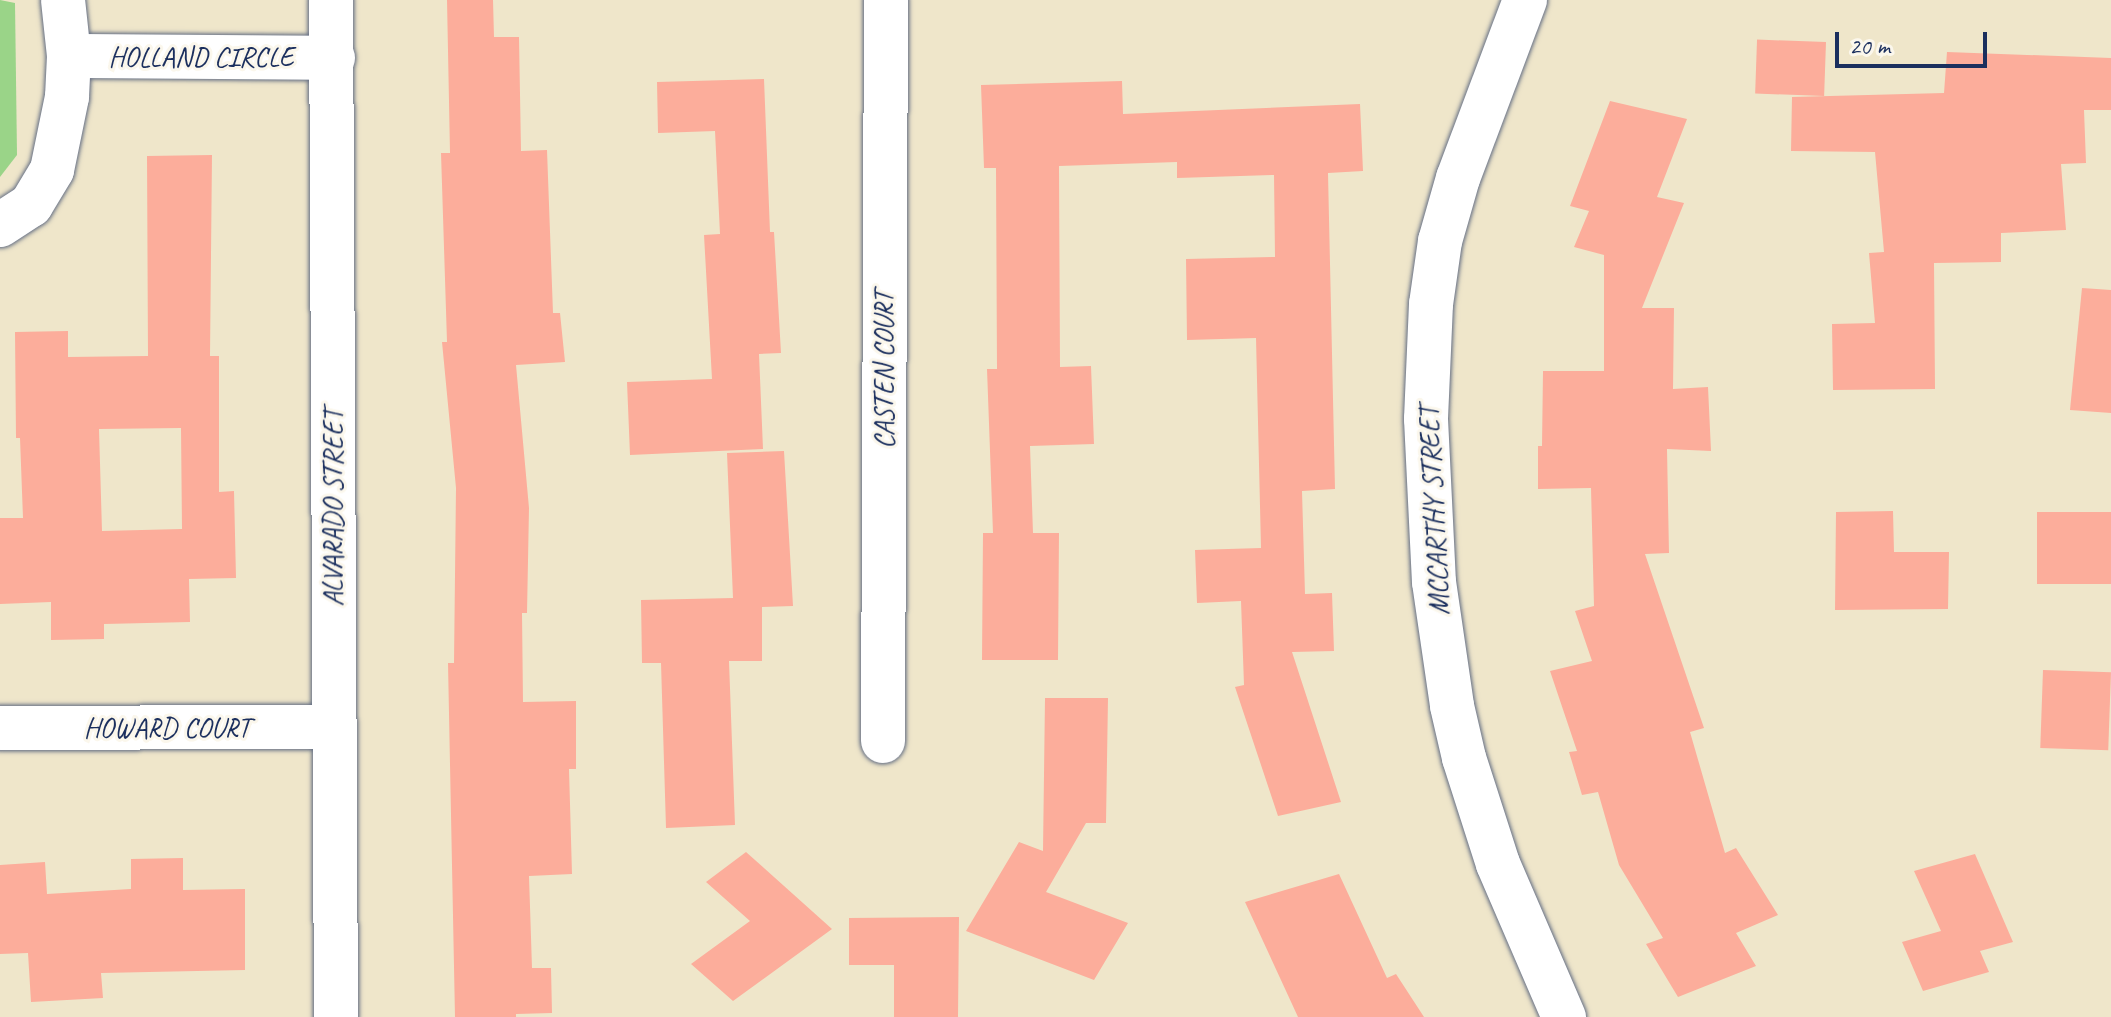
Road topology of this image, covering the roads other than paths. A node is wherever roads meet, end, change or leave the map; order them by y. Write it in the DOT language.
graph roads {
  1 [pos="63,0"];
  2 [pos="331,0"];
  3 [pos="886,0"];
  4 [pos="1525,0"];
  5 [pos="69,56"];
  6 [pos="333,58"];
  7 [pos="0,225"];
  8 [pos="333,727"];
  9 [pos="0,728"];
  10 [pos="883,741"];
  11 [pos="336,1017"];
  12 [pos="1564,1017"];
  1 -- 5 [label="street, HOLLAND CIRCLE"];
  2 -- 6 [label="street, ALVARADO STREET"];
  3 -- 10 [label="street, CASTEN COURT"];
  4 -- 12 [label="street, MCCARTHY STREET"];
  5 -- 6 [label="street, HOLLAND CIRCLE"];
  5 -- 7 [label="street, HOLLAND CIRCLE"];
  6 -- 8 [label="street, ALVARADO STREET"];
  8 -- 9 [label="street, HOWARD COURT"];
  8 -- 11 [label="street, ALVARADO STREET"];
}
